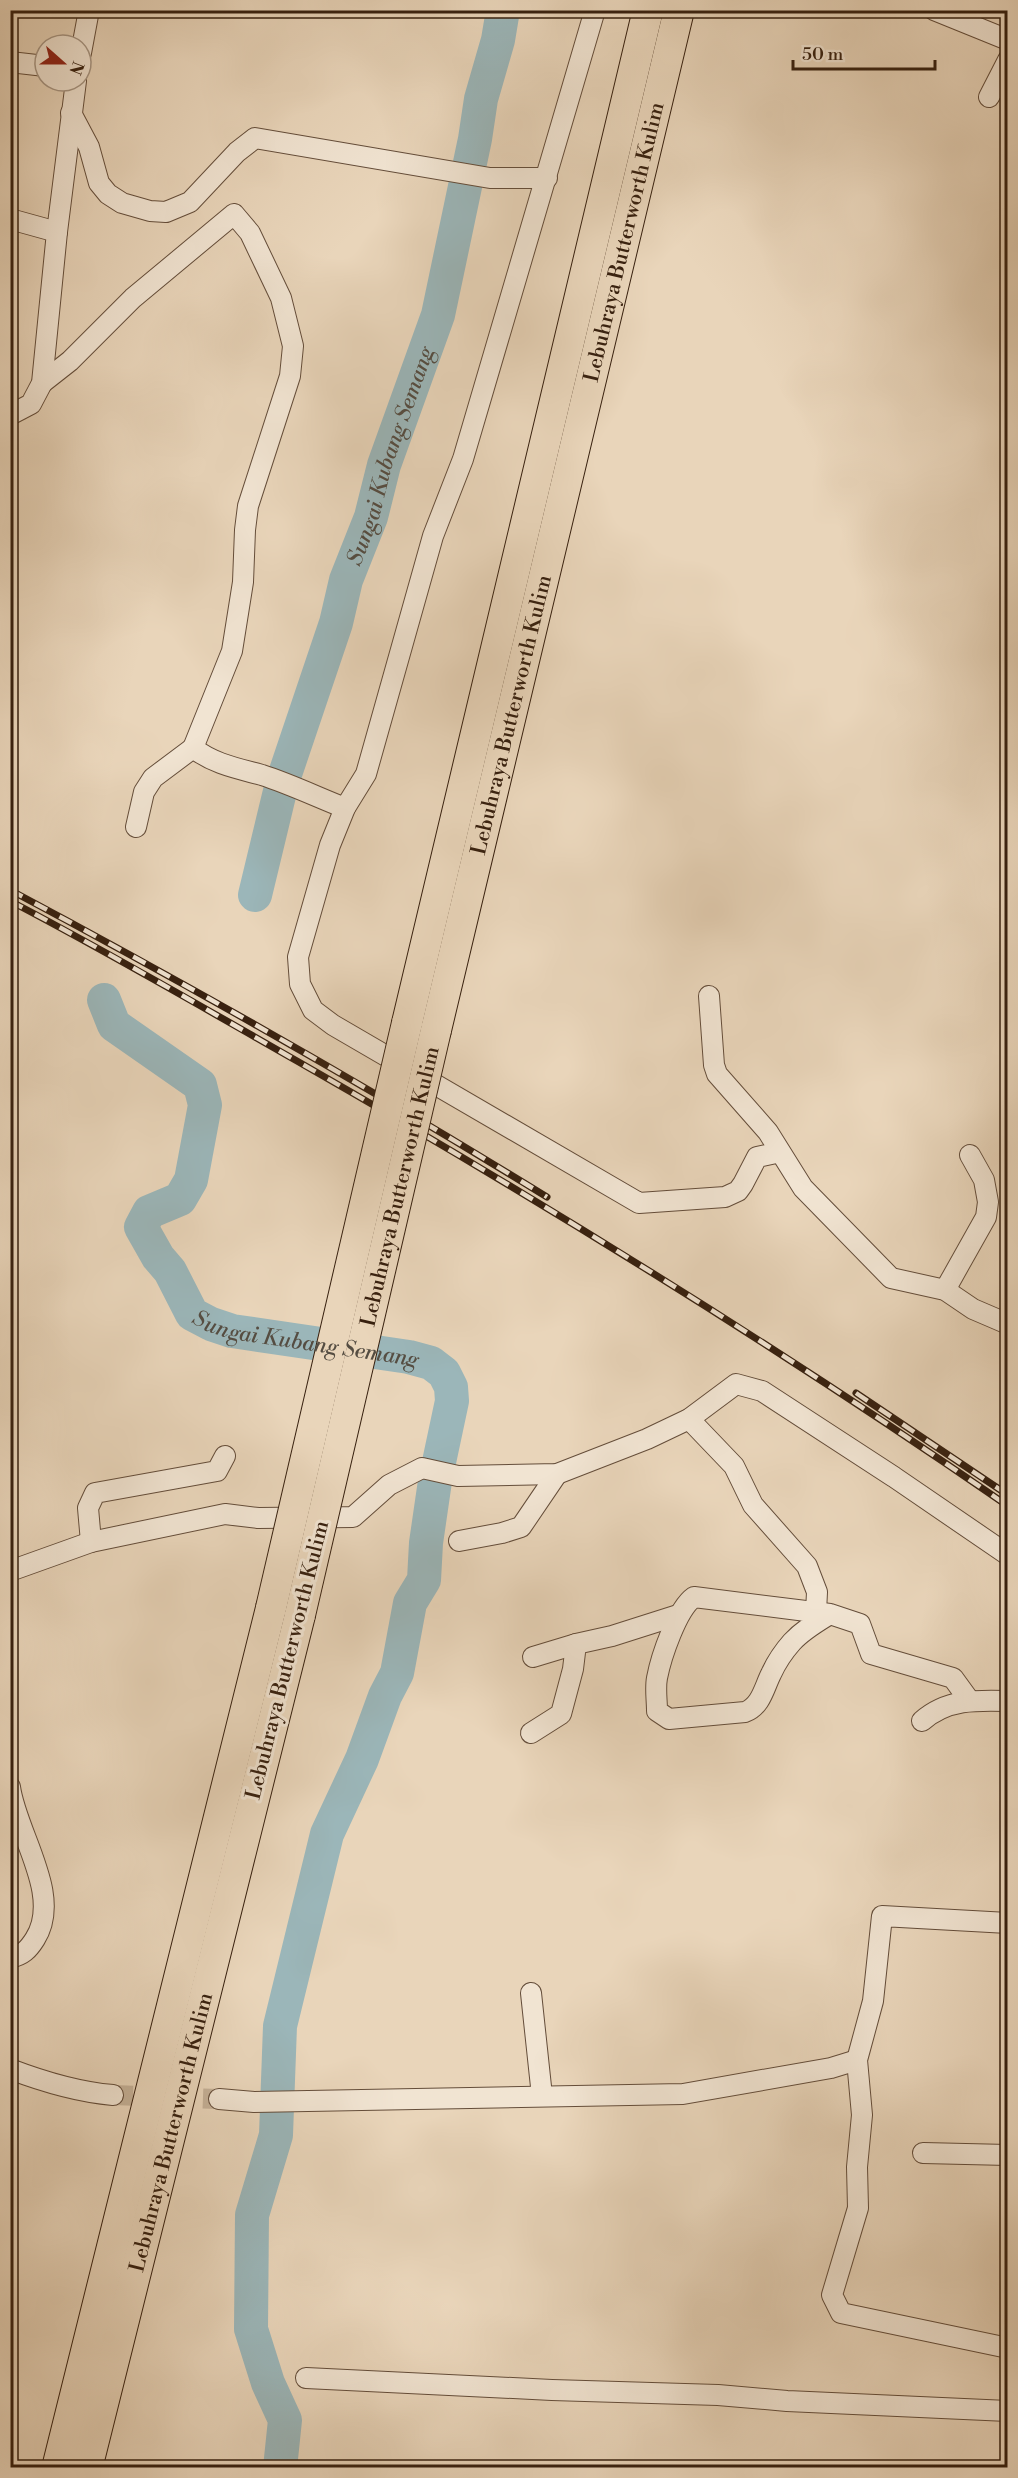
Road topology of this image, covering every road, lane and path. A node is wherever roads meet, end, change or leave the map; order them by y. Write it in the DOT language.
graph roads {
  1 [pos="88,10"];
  2 [pos="596,10"];
  3 [pos="648,10"];
  4 [pos="679,10"];
  5 [pos="934,10"];
  6 [pos="84,33"];
  7 [pos="1008,40"];
  8 [pos="1008,60"];
  9 [pos="10,62"];
  10 [pos="33,65"];
  11 [pos="74,93"];
  12 [pos="989,97"];
  13 [pos="71,113"];
  14 [pos="547,178"];
  15 [pos="10,219"];
  16 [pos="57,232"];
  17 [pos="42,383"];
  18 [pos="10,415"];
  19 [pos="193,748"];
  20 [pos="345,808"];
  21 [pos="136,827"];
  22 [pos="709,996"];
  23 [pos="778,1151"];
  24 [pos="970,1155"];
  25 [pos="945,1290"];
  26 [pos="1008,1324"];
  27 [pos="688,1419"];
  28 [pos="225,1456"];
  29 [pos="557,1474"];
  30 [pos="459,1541"];
  31 [pos="91,1542"];
  32 [pos="1008,1555"];
  33 [pos="10,1571"];
  34 [pos="823,1613"];
  35 [pos="678,1615"];
  36 [pos="576,1644"];
  37 [pos="534,1657"];
  38 [pos="969,1700"];
  39 [pos="1008,1701"];
  40 [pos="922,1721"];
  41 [pos="531,1733"];
  42 [pos="10,1787"];
  43 [pos="1008,1923"];
  44 [pos="10,1958"];
  45 [pos="531,1993"];
  46 [pos="857,2060"];
  47 [pos="10,2069"];
  48 [pos="113,2095"];
  49 [pos="542,2096"];
  50 [pos="219,2099"];
  51 [pos="923,2153"];
  52 [pos="1008,2155"];
  53 [pos="1008,2348"];
  54 [pos="306,2378"];
  55 [pos="1008,2411"];
  56 [pos="57,2468"];
  57 [pos="87,2468"];
  1 -- 6 [label="street"];
  2 -- 14 [label="street"];
  3 -- 56 [label="highway, Lebuhraya Butterworth Kulim, bridge"];
  4 -- 57 [label="highway, Lebuhraya Butterworth Kulim, bridge"];
  5 -- 7 [label="street"];
  8 -- 12 [label="street"];
  9 -- 10 [label="street"];
  11 -- 13 [label="street"];
  13 -- 14 [label="street"];
  13 -- 16 [label="street"];
  14 -- 20 [label="street"];
  15 -- 16 [label="street"];
  16 -- 17 [label="street"];
  17 -- 18 [label="street"];
  17 -- 19 [label="street"];
  19 -- 20 [label="street"];
  19 -- 21 [label="street"];
  20 -- 23 [label="street"];
  22 -- 23 [label="street"];
  23 -- 25 [label="street"];
  24 -- 25 [label="street"];
  25 -- 26 [label="street"];
  27 -- 29 [label="street"];
  27 -- 32 [label="street"];
  27 -- 34 [label="street"];
  28 -- 31 [label="street"];
  29 -- 30 [label="street"];
  29 -- 31 [label="street"];
  31 -- 33 [label="street"];
  34 -- 35 [label="street"];
  34 -- 35 [label="street"];
  34 -- 38 [label="street"];
  35 -- 36 [label="street"];
  36 -- 37 [label="street"];
  36 -- 41 [label="street"];
  38 -- 39 [label="street"];
  38 -- 40 [label="street"];
  42 -- 44 [label="street"];
  43 -- 46 [label="street"];
  45 -- 49 [label="street"];
  46 -- 49 [label="street"];
  46 -- 53 [label="street"];
  47 -- 48 [label="street"];
  49 -- 50 [label="street"];
  51 -- 52 [label="street"];
  54 -- 55 [label="street"];
}
